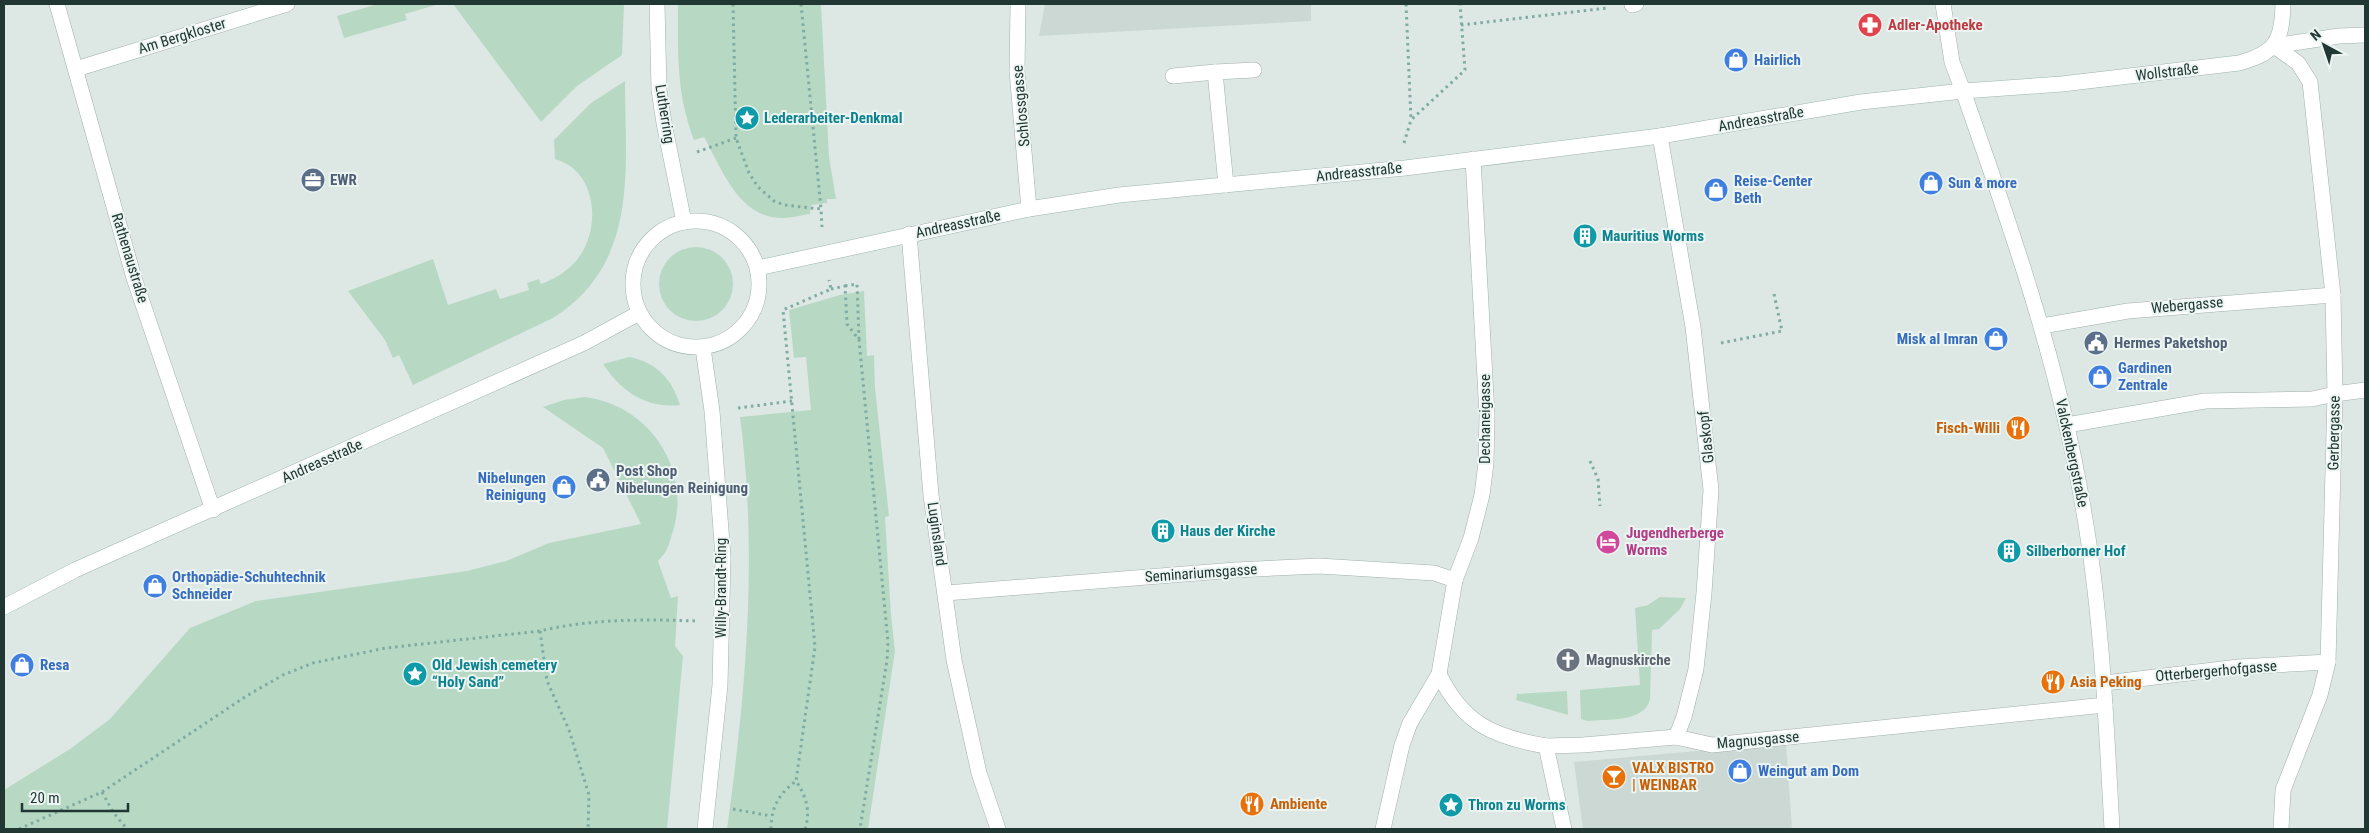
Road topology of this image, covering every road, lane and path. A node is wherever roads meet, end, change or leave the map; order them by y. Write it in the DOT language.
graph roads {
  1 [pos="57,4"];
  2 [pos="288,4"];
  3 [pos="657,4"];
  4 [pos="733,4"];
  5 [pos="801,4"];
  6 [pos="1018,4"];
  7 [pos="1406,4"];
  8 [pos="1460,4"];
  9 [pos="1634,4"];
  10 [pos="1943,4"];
  11 [pos="2283,4"];
  12 [pos="1461,25"];
  13 [pos="2365,35"];
  14 [pos="2274,46"];
  15 [pos="76,69"];
  16 [pos="1254,70"];
  17 [pos="1215,72"];
  18 [pos="1174,76"];
  19 [pos="1964,90"];
  20 [pos="1411,120"];
  21 [pos="1660,136"];
  22 [pos="736,138"];
  23 [pos="1473,159"];
  24 [pos="673,160"];
  25 [pos="1405,168"];
  26 [pos="1226,185"];
  27 [pos="820,209"];
  28 [pos="1029,209"];
  29 [pos="684,222"];
  30 [pos="909,234"];
  31 [pos="824,254"];
  32 [pos="758,268"];
  33 [pos="845,286"];
  34 [pos="831,289"];
  35 [pos="1774,294"];
  36 [pos="2333,295"];
  37 [pos="639,313"];
  38 [pos="2042,326"];
  39 [pos="859,340"];
  40 [pos="703,348"];
  41 [pos="1696,349"];
  42 [pos="2365,390"];
  43 [pos="2335,394"];
  44 [pos="792,401"];
  45 [pos="712,411"];
  46 [pos="2067,425"];
  47 [pos="1590,461"];
  48 [pos="1600,506"];
  49 [pos="213,510"];
  50 [pos="1455,580"];
  51 [pos="946,593"];
  52 [pos="4,607"];
  53 [pos="721,622"];
  54 [pos="540,631"];
  55 [pos="2328,662"];
  56 [pos="1439,674"];
  57 [pos="2105,683"];
  58 [pos="2105,705"];
  59 [pos="1676,737"];
  60 [pos="1546,746"];
  61 [pos="796,781"];
  62 [pos="102,792"];
  63 [pos="708,805"];
  64 [pos="771,816"];
  65 [pos="19,829"];
  66 [pos="127,829"];
  67 [pos="588,829"];
  68 [pos="705,829"];
  69 [pos="771,829"];
  70 [pos="805,829"];
  71 [pos="860,829"];
  72 [pos="998,829"];
  73 [pos="1383,829"];
  74 [pos="1564,829"];
  75 [pos="2112,829"];
  76 [pos="2281,829"];
  1 -- 15 [label="street, Rathenaustraße"];
  2 -- 15 [label="street, Am Bergkloster"];
  3 -- 24 [label="street, Lutherring"];
  4 -- 22 [label="path"];
  5 -- 27 [label="path"];
  6 -- 28 [label="street, Schlossgasse"];
  7 -- 20 [label="path"];
  8 -- 12 [label="path"];
  9 -- 12 [label="path"];
  10 -- 19 [label="street, Valckenbergstraße"];
  11 -- 14 [label="street"];
  12 -- 20 [label="path"];
  13 -- 14 [label="street, Wollstraße"];
  14 -- 19 [label="street, Wollstraße"];
  14 -- 36 [label="street, Gerbergasse"];
  15 -- 49 [label="street, Rathenaustraße"];
  16 -- 17 [label="street"];
  17 -- 18 [label="street"];
  17 -- 26 [label="street"];
  19 -- 21 [label="street, Andreasstraße"];
  19 -- 38 [label="street, Valckenbergstraße"];
  20 -- 25 [label="path"];
  21 -- 23 [label="street, Andreasstraße"];
  21 -- 41 [label="street, Glaskopf"];
  22 -- 24 [label="path"];
  22 -- 27 [label="path"];
  23 -- 25 [label="street, Andreasstraße"];
  23 -- 50 [label="street, Dechaneigasse"];
  24 -- 29 [label="street, Lutherring"];
  25 -- 26 [label="street, Andreasstraße"];
  26 -- 28 [label="street, Andreasstraße"];
  27 -- 31 [label="path"];
  28 -- 30 [label="street, Andreasstraße"];
  29 -- 32 [label="street"];
  29 -- 37 [label="street"];
  30 -- 31 [label="street, Andreasstraße"];
  30 -- 51 [label="street, Luginsland"];
  31 -- 32 [label="street, Andreasstraße"];
  31 -- 34 [label="path"];
  32 -- 40 [label="street"];
  33 -- 34 [label="path"];
  33 -- 39 [label="path"];
  33 -- 39 [label="path"];
  34 -- 44 [label="path"];
  35 -- 41 [label="path"];
  36 -- 38 [label="street, Webergasse"];
  36 -- 43 [label="street, Gerbergasse"];
  37 -- 40 [label="street"];
  37 -- 49 [label="street, Andreasstraße"];
  38 -- 46 [label="street, Valckenbergstraße"];
  39 -- 71 [label="path"];
  40 -- 45 [label="street, Willy-Brandt-Ring"];
  41 -- 59 [label="street, Glaskopf"];
  42 -- 43 [label="street"];
  43 -- 46 [label="street"];
  43 -- 55 [label="street, Gerbergasse"];
  44 -- 45 [label="path"];
  44 -- 61 [label="path"];
  45 -- 53 [label="street, Willy-Brandt-Ring"];
  46 -- 57 [label="street, Valckenbergstraße"];
  47 -- 48 [label="path"];
  49 -- 52 [label="street, Andreasstraße"];
  50 -- 51 [label="street, Seminariumsgasse"];
  50 -- 56 [label="street, Dechaneigasse"];
  51 -- 72 [label="street, Luginsland"];
  53 -- 54 [label="path"];
  53 -- 63 [label="street, Willy-Brandt-Ring"];
  54 -- 62 [label="path"];
  54 -- 67 [label="path"];
  55 -- 57 [label="street, Otterbergerhofgasse"];
  55 -- 76 [label="street, Gerbergasse"];
  56 -- 60 [label="street, Magnusgasse"];
  56 -- 73 [label="street"];
  57 -- 58 [label="street, Valckenbergstraße"];
  58 -- 59 [label="street, Magnusgasse"];
  58 -- 75 [label="street, Valckenbergstraße"];
  59 -- 60 [label="street, Magnusgasse"];
  60 -- 74 [label="street"];
  61 -- 64 [label="path"];
  61 -- 70 [label="path"];
  62 -- 65 [label="path"];
  62 -- 66 [label="path"];
  63 -- 64 [label="path"];
  63 -- 68 [label="street, Willy-Brandt-Ring"];
  64 -- 69 [label="path"];
}
